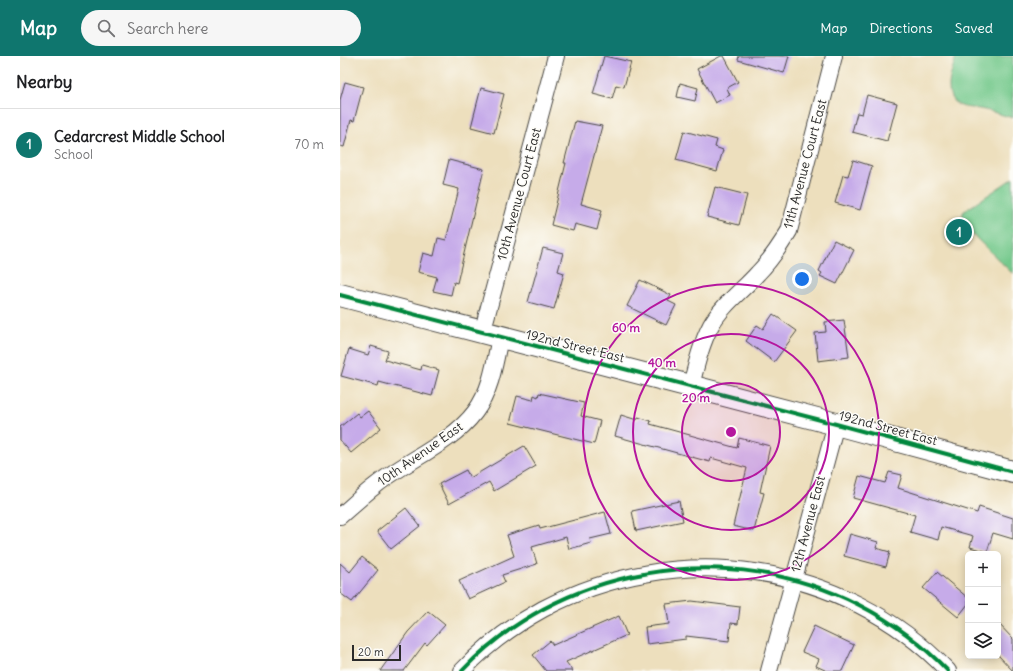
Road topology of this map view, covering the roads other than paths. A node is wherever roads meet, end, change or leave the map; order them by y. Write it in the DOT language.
graph roads {
  1 [pos="556,56"];
  2 [pos="834,56"];
  3 [pos="340,295"];
  4 [pos="491,335"];
  5 [pos="691,386"];
  6 [pos="836,424"];
  7 [pos="1013,472"];
  8 [pos="340,516"];
  9 [pos="793,579"];
  10 [pos="462,671"];
  11 [pos="768,671"];
  12 [pos="948,671"];
  1 -- 4 [label="street, 10th Avenue Court East"];
  2 -- 5 [label="street, 11th Avenue Court East"];
  3 -- 4 [label="street, 192nd Street East"];
  4 -- 5 [label="street, 192nd Street East"];
  4 -- 8 [label="street, 10th Avenue East"];
  5 -- 6 [label="street, 192nd Street East"];
  6 -- 7 [label="street, 192nd Street East"];
  6 -- 9 [label="street, 12th Avenue East"];
  9 -- 10 [label="street"];
  9 -- 11 [label="street, 12th Avenue East"];
  9 -- 12 [label="street"];
}
